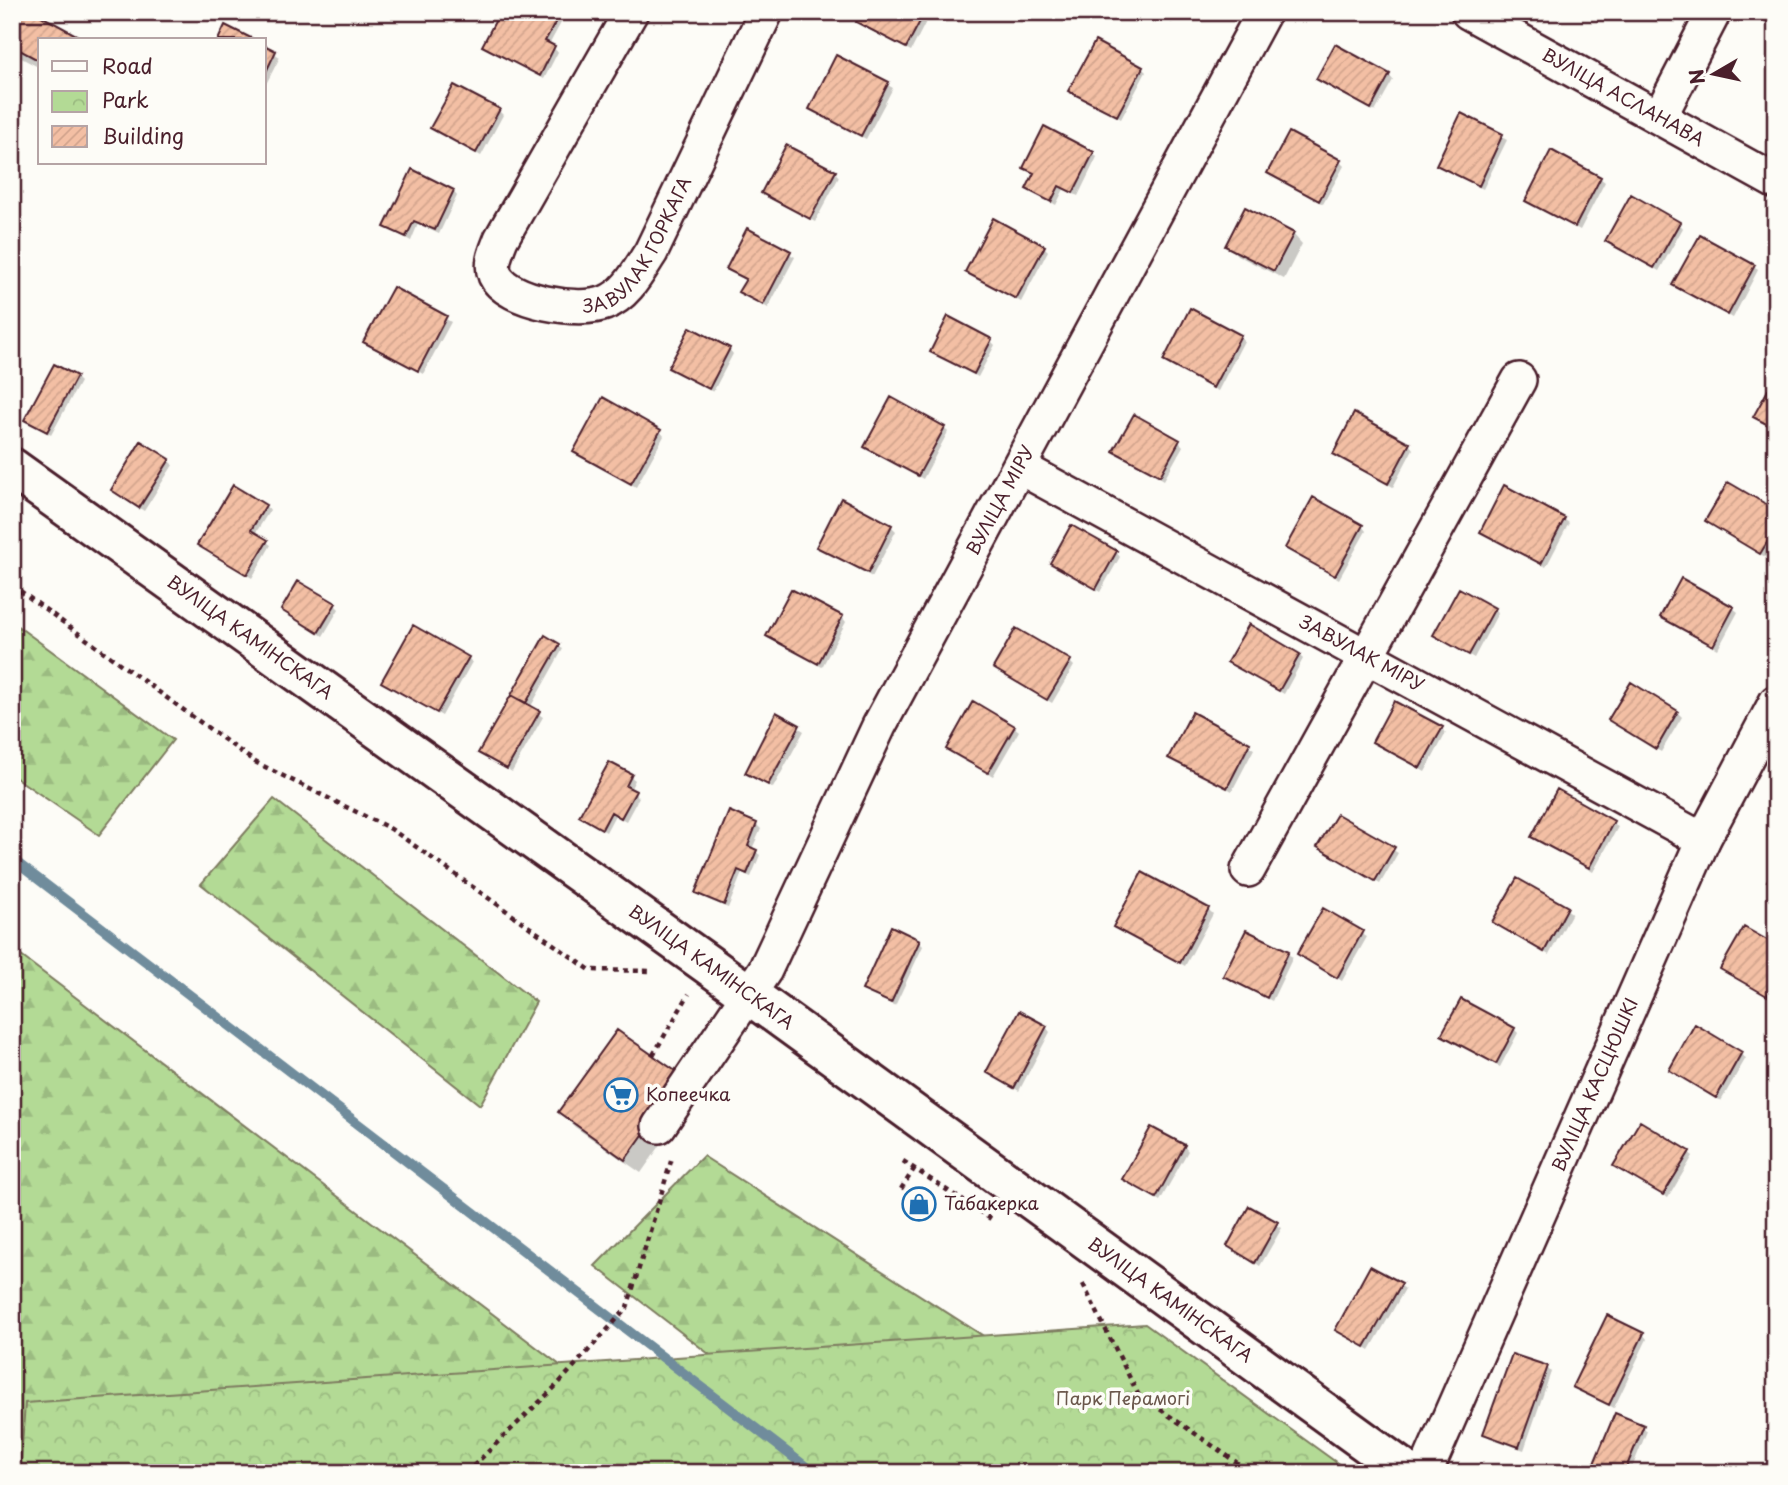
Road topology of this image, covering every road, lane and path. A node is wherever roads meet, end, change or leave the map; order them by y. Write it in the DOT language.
graph roads {
  1 [pos="631,12"];
  2 [pos="766,12"];
  3 [pos="1264,12"];
  4 [pos="1468,12"];
  5 [pos="1714,12"];
  6 [pos="1660,116"];
  7 [pos="1776,182"];
  8 [pos="1519,380"];
  9 [pos="12,468"];
  10 [pos="1021,468"];
  11 [pos="12,585"];
  12 [pos="1366,654"];
  13 [pos="1776,702"];
  14 [pos="1703,840"];
  15 [pos="1248,870"];
  16 [pos="665,971"];
  17 [pos="693,987"];
  18 [pos="749,995"];
  19 [pos="653,1055"];
  20 [pos="667,1135"];
  21 [pos="903,1161"];
  22 [pos="999,1223"];
  23 [pos="1082,1282"];
  24 [pos="466,1473"];
  25 [pos="1252,1473"];
  26 [pos="1408,1473"];
  27 [pos="1425,1473"];
  1 -- 2 [label="street, ЗАВУЛАК ГОРКАГА"];
  3 -- 10 [label="street, ВУЛІЦА МІРУ"];
  4 -- 6 [label="street, ВУЛІЦА АСЛАНАВА"];
  5 -- 6 [label="street"];
  6 -- 7 [label="street, ВУЛІЦА АСЛАНАВА"];
  8 -- 12 [label="street"];
  9 -- 18 [label="main road, ВУЛІЦА КАМІНСКАГА"];
  10 -- 12 [label="street, ЗАВУЛАК МІРУ"];
  10 -- 18 [label="street, ВУЛІЦА МІРУ"];
  11 -- 16 [label="path"];
  12 -- 14 [label="street, ЗАВУЛАК МІРУ"];
  12 -- 15 [label="street"];
  13 -- 14 [label="street, ВУЛІЦА КАСЦЮШКІ"];
  14 -- 27 [label="street, ВУЛІЦА КАСЦЮШКІ"];
  17 -- 19 [label="path"];
  18 -- 20 [label="street, ВУЛІЦА МІРУ"];
  18 -- 26 [label="main road, ВУЛІЦА КАМІНСКАГА"];
  20 -- 24 [label="path"];
  21 -- 22 [label="path"];
  23 -- 25 [label="path"];
}
